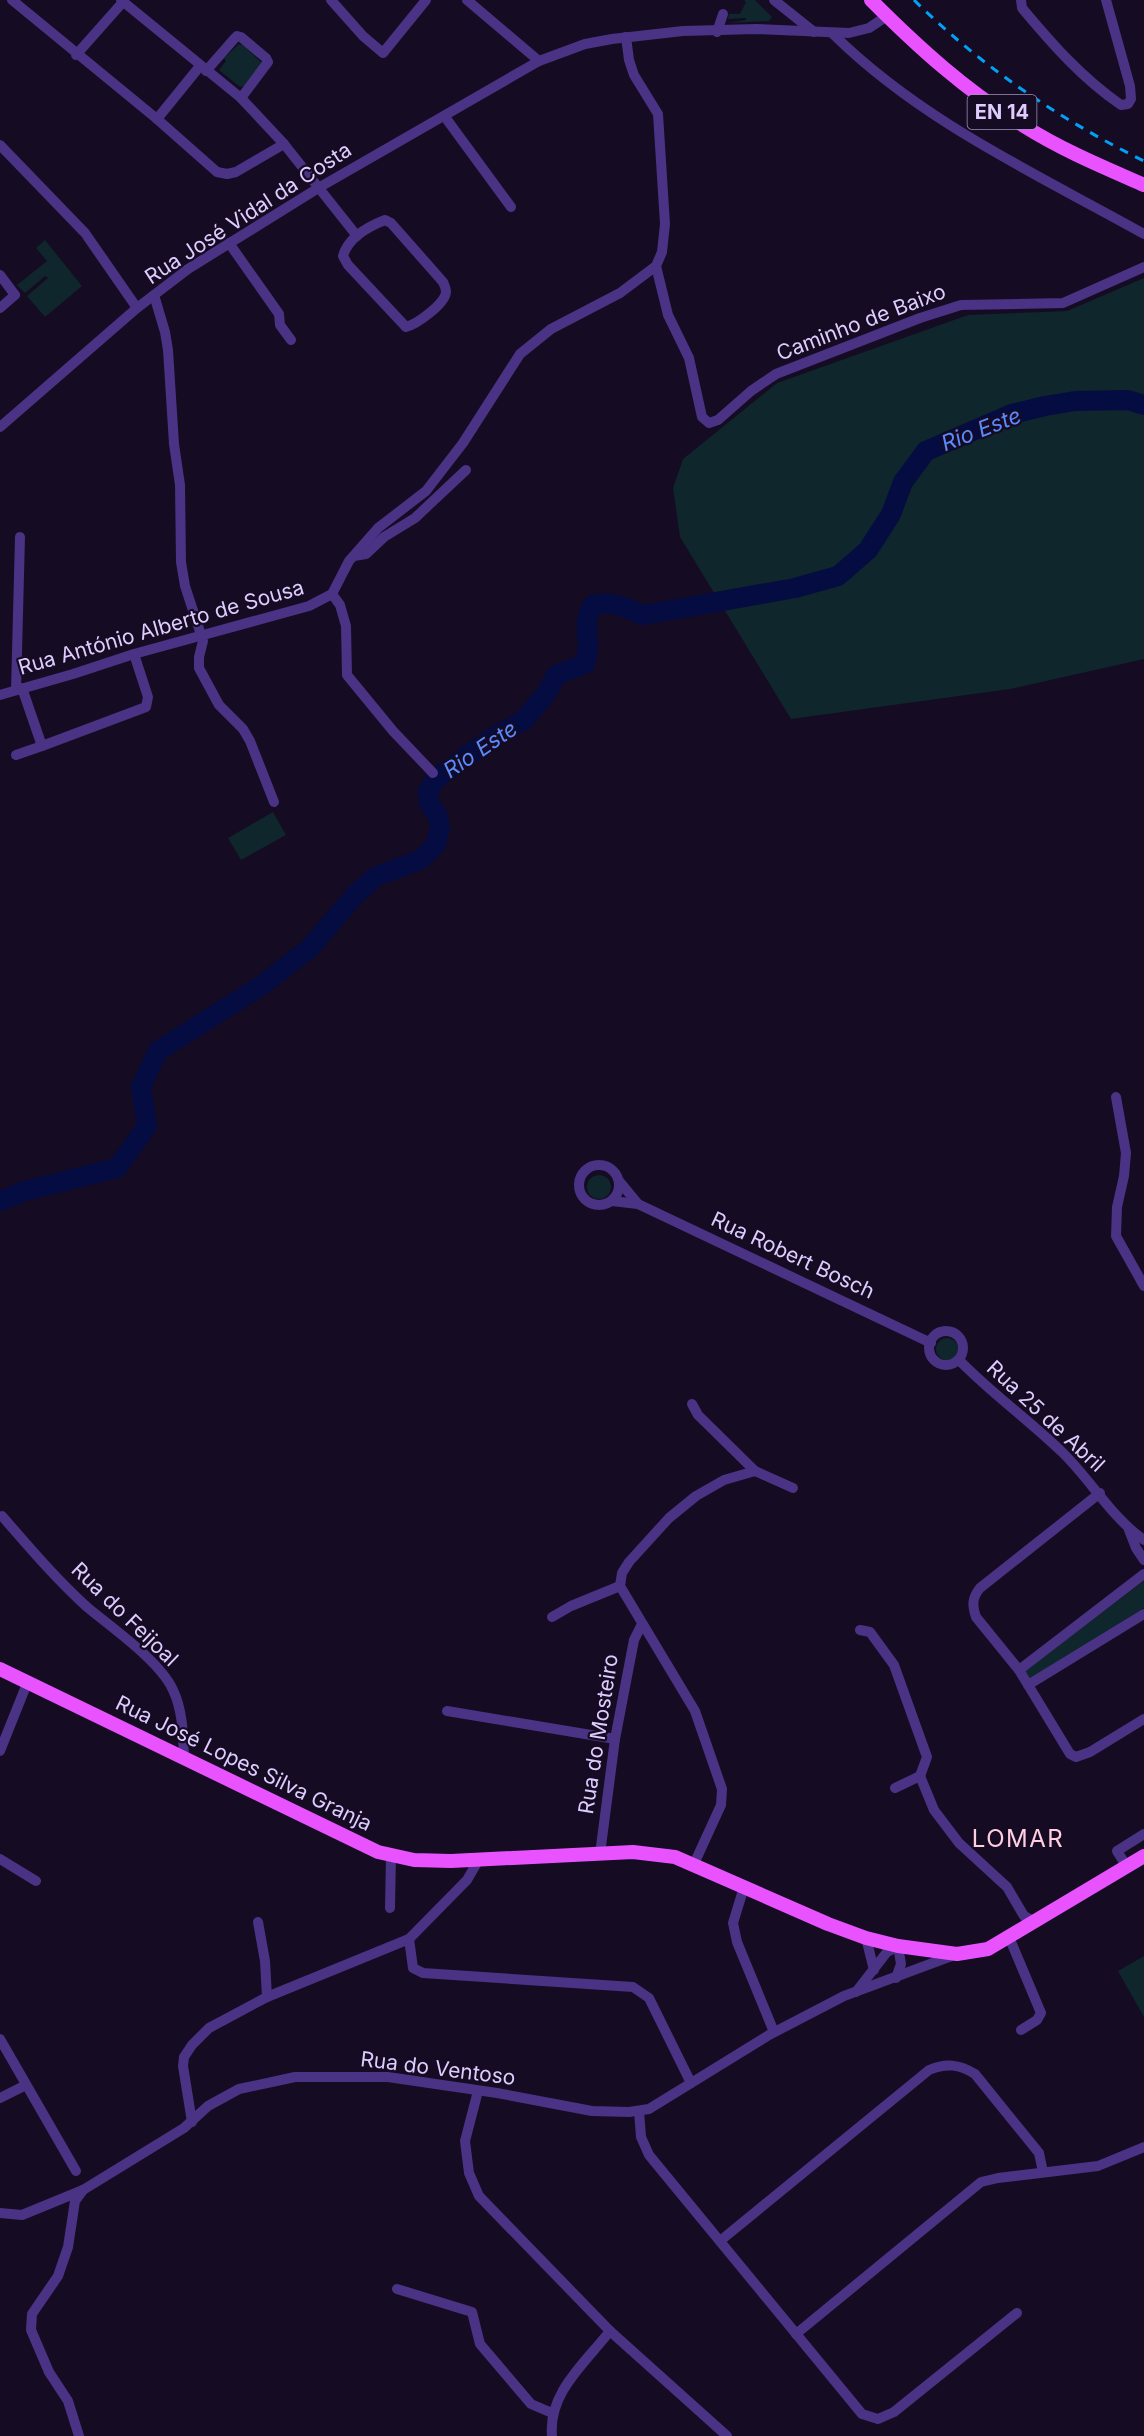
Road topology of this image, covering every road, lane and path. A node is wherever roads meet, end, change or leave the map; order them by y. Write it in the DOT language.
graph roads {
  1 [pos="12,0"];
  2 [pos="332,0"];
  3 [pos="426,0"];
  4 [pos="466,0"];
  5 [pos="774,0"];
  6 [pos="871,0"];
  7 [pos="1021,0"];
  8 [pos="1106,0"];
  9 [pos="122,1"];
  10 [pos="723,14"];
  11 [pos="887,16"];
  12 [pos="717,32"];
  13 [pos="814,32"];
  14 [pos="833,34"];
  15 [pos="626,37"];
  16 [pos="76,55"];
  17 [pos="539,61"];
  18 [pos="203,68"];
  19 [pos="241,98"];
  20 [pos="445,117"];
  21 [pos="157,119"];
  22 [pos="284,144"];
  23 [pos="0,145"];
  24 [pos="1144,185"];
  25 [pos="320,187"];
  26 [pos="511,207"];
  27 [pos="1144,234"];
  28 [pos="357,236"];
  29 [pos="229,243"];
  30 [pos="656,266"];
  31 [pos="1144,267"];
  32 [pos="0,275"];
  33 [pos="154,295"];
  34 [pos="0,308"];
  35 [pos="137,308"];
  36 [pos="291,340"];
  37 [pos="0,427"];
  38 [pos="466,470"];
  39 [pos="20,537"];
  40 [pos="354,555"];
  41 [pos="332,594"];
  42 [pos="202,636"];
  43 [pos="134,654"];
  44 [pos="19,689"];
  45 [pos="0,695"];
  46 [pos="42,746"];
  47 [pos="16,755"];
  48 [pos="433,773"];
  49 [pos="274,802"];
  50 [pos="1116,1097"];
  51 [pos="619,1181"];
  52 [pos="612,1201"];
  53 [pos="638,1204"];
  54 [pos="1144,1286"];
  55 [pos="931,1343"];
  56 [pos="959,1360"];
  57 [pos="692,1404"];
  58 [pos="755,1471"];
  59 [pos="794,1488"];
  60 [pos="1100,1493"];
  61 [pos="2,1516"];
  62 [pos="1129,1529"];
  63 [pos="1144,1540"];
  64 [pos="1144,1560"];
  65 [pos="1144,1574"];
  66 [pos="620,1586"];
  67 [pos="1144,1614"];
  68 [pos="552,1617"];
  69 [pos="642,1624"];
  70 [pos="860,1630"];
  71 [pos="0,1669"];
  72 [pos="1019,1670"];
  73 [pos="27,1682"];
  74 [pos="1028,1685"];
  75 [pos="447,1711"];
  76 [pos="1144,1719"];
  77 [pos="615,1739"];
  78 [pos="0,1751"];
  79 [pos="184,1758"];
  80 [pos="921,1776"];
  81 [pos="895,1788"];
  82 [pos="1144,1834"];
  83 [pos="600,1854"];
  84 [pos="391,1855"];
  85 [pos="1144,1857"];
  86 [pos="0,1858"];
  87 [pos="478,1861"];
  88 [pos="694,1864"];
  89 [pos="1127,1867"];
  90 [pos="36,1881"];
  91 [pos="744,1887"];
  92 [pos="390,1908"];
  93 [pos="258,1922"];
  94 [pos="1035,1922"];
  95 [pos="1009,1937"];
  96 [pos="866,1938"];
  97 [pos="409,1939"];
  98 [pos="898,1946"];
  99 [pos="957,1954"];
  100 [pos="874,1970"];
  101 [pos="896,1978"];
  102 [pos="855,1992"];
  103 [pos="267,1997"];
  104 [pos="1021,2030"];
  105 [pos="774,2032"];
  106 [pos="0,2039"];
  107 [pos="691,2084"];
  108 [pos="26,2085"];
  109 [pos="478,2091"];
  110 [pos="0,2098"];
  111 [pos="639,2111"];
  112 [pos="192,2122"];
  113 [pos="1144,2147"];
  114 [pos="75,2171"];
  115 [pos="1043,2172"];
  116 [pos="83,2190"];
  117 [pos="0,2213"];
  118 [pos="720,2241"];
  119 [pos="397,2289"];
  120 [pos="1017,2313"];
  121 [pos="610,2331"];
  122 [pos="796,2334"];
  123 [pos="552,2413"];
  124 [pos="79,2436"];
  125 [pos="552,2436"];
  126 [pos="727,2436"];
  1 -- 16 [label="street"];
  2 -- 3 [label="street"];
  4 -- 17 [label="street"];
  5 -- 13 [label="street"];
  6 -- 11 [label="main road, EN 14"];
  7 -- 8 [label="street"];
  9 -- 16 [label="street"];
  9 -- 18 [label="street"];
  10 -- 12 [label="street"];
  11 -- 14 [label="street, Rua José Vidal da Costa"];
  11 -- 24 [label="main road, EN 14"];
  12 -- 13 [label="street, Rua José Vidal da Costa"];
  12 -- 15 [label="street, Rua José Vidal da Costa"];
  13 -- 14 [label="street, Rua José Vidal da Costa"];
  14 -- 27 [label="street"];
  15 -- 17 [label="street, Rua José Vidal da Costa"];
  15 -- 30 [label="street"];
  16 -- 21 [label="street"];
  17 -- 20 [label="street, Rua José Vidal da Costa"];
  18 -- 19 [label="street"];
  18 -- 19 [label="street"];
  18 -- 21 [label="street"];
  19 -- 22 [label="street"];
  20 -- 25 [label="street, Rua José Vidal da Costa"];
  20 -- 26 [label="street"];
  21 -- 22 [label="street"];
  22 -- 25 [label="street"];
  23 -- 35 [label="street"];
  25 -- 28 [label="street"];
  25 -- 29 [label="street, Rua José Vidal da Costa"];
  28 -- 28 [label="street"];
  29 -- 33 [label="street, Rua José Vidal da Costa"];
  29 -- 36 [label="street"];
  30 -- 31 [label="street, Caminho de Baixo"];
  30 -- 40 [label="street, Rua António Alberto de Sousa"];
  32 -- 34 [label="street"];
  33 -- 35 [label="street, Rua José Vidal da Costa"];
  33 -- 42 [label="street"];
  35 -- 37 [label="street, Rua José Vidal da Costa"];
  38 -- 40 [label="street"];
  39 -- 44 [label="street"];
  40 -- 41 [label="street, Rua António Alberto de Sousa"];
  41 -- 42 [label="street, Rua António Alberto de Sousa"];
  41 -- 48 [label="street, Rua António Alberto de Sousa"];
  42 -- 43 [label="street, Rua António Alberto de Sousa"];
  42 -- 49 [label="street"];
  43 -- 44 [label="street, Rua António Alberto de Sousa"];
  43 -- 46 [label="street"];
  44 -- 45 [label="street, Rua António Alberto de Sousa"];
  44 -- 46 [label="street"];
  46 -- 47 [label="street"];
  50 -- 54 [label="street"];
  51 -- 52 [label="street"];
  51 -- 52 [label="street, Rua Robert Bosch"];
  51 -- 53 [label="street, Rua Robert Bosch"];
  52 -- 53 [label="street, Rua Robert Bosch"];
  53 -- 55 [label="street, Rua Robert Bosch"];
  55 -- 56 [label="street"];
  55 -- 56 [label="street"];
  56 -- 60 [label="street, Rua 25 de Abril"];
  57 -- 58 [label="street"];
  58 -- 59 [label="street"];
  58 -- 66 [label="street"];
  60 -- 62 [label="street, Rua 25 de Abril"];
  60 -- 72 [label="street"];
  61 -- 79 [label="street, Rua do Feijoal"];
  62 -- 63 [label="street, Rua 25 de Abril"];
  62 -- 64 [label="street, Rua 25 de Abril"];
  65 -- 72 [label="street"];
  66 -- 68 [label="street"];
  66 -- 69 [label="street"];
  67 -- 74 [label="street"];
  69 -- 77 [label="street, Rua do Mosteiro"];
  69 -- 88 [label="street"];
  70 -- 80 [label="street"];
  71 -- 73 [label="main road, Rua José Lopes Silva Granja"];
  72 -- 74 [label="street"];
  73 -- 78 [label="street"];
  73 -- 79 [label="main road, Rua José Lopes Silva Granja"];
  74 -- 76 [label="street"];
  75 -- 77 [label="street"];
  77 -- 83 [label="street, Rua do Mosteiro"];
  79 -- 84 [label="main road, Rua José Lopes Silva Granja"];
  80 -- 81 [label="street"];
  80 -- 94 [label="street"];
  82 -- 89 [label="street"];
  83 -- 87 [label="main road, Rua José Lopes Silva Granja"];
  83 -- 88 [label="main road, Rua José Lopes Silva Granja"];
  84 -- 87 [label="main road, Rua José Lopes Silva Granja"];
  84 -- 92 [label="street"];
  85 -- 89 [label="main road, Rua José Lopes Silva Granja"];
  86 -- 90 [label="street"];
  87 -- 97 [label="street"];
  88 -- 91 [label="main road, Rua José Lopes Silva Granja"];
  89 -- 94 [label="main road, Rua José Lopes Silva Granja"];
  91 -- 96 [label="main road, Rua José Lopes Silva Granja"];
  91 -- 105 [label="street"];
  93 -- 103 [label="street"];
  94 -- 95 [label="main road, Rua José Lopes Silva Granja"];
  95 -- 99 [label="main road, Rua José Lopes Silva Granja"];
  95 -- 104 [label="street"];
  96 -- 98 [label="main road, Rua José Lopes Silva Granja"];
  96 -- 100 [label="street"];
  97 -- 103 [label="street"];
  97 -- 107 [label="street"];
  98 -- 99 [label="main road, Rua José Lopes Silva Granja"];
  98 -- 100 [label="street"];
  98 -- 101 [label="street"];
  99 -- 101 [label="street"];
  100 -- 102 [label="street"];
  101 -- 102 [label="street"];
  102 -- 105 [label="street"];
  103 -- 112 [label="street"];
  105 -- 107 [label="street"];
  106 -- 108 [label="street"];
  107 -- 111 [label="street"];
  108 -- 110 [label="street"];
  108 -- 114 [label="street"];
  109 -- 111 [label="street, Rua do Ventoso"];
  109 -- 112 [label="street, Rua do Ventoso"];
  109 -- 121 [label="street"];
  111 -- 118 [label="street"];
  112 -- 116 [label="street, Rua do Ventoso"];
  113 -- 115 [label="street"];
  115 -- 118 [label="street"];
  115 -- 122 [label="street"];
  116 -- 117 [label="street, Rua do Ventoso"];
  116 -- 124 [label="street"];
  118 -- 122 [label="street"];
  119 -- 123 [label="street"];
  120 -- 122 [label="street"];
  121 -- 123 [label="street"];
  121 -- 126 [label="street"];
  123 -- 125 [label="street"];
}
